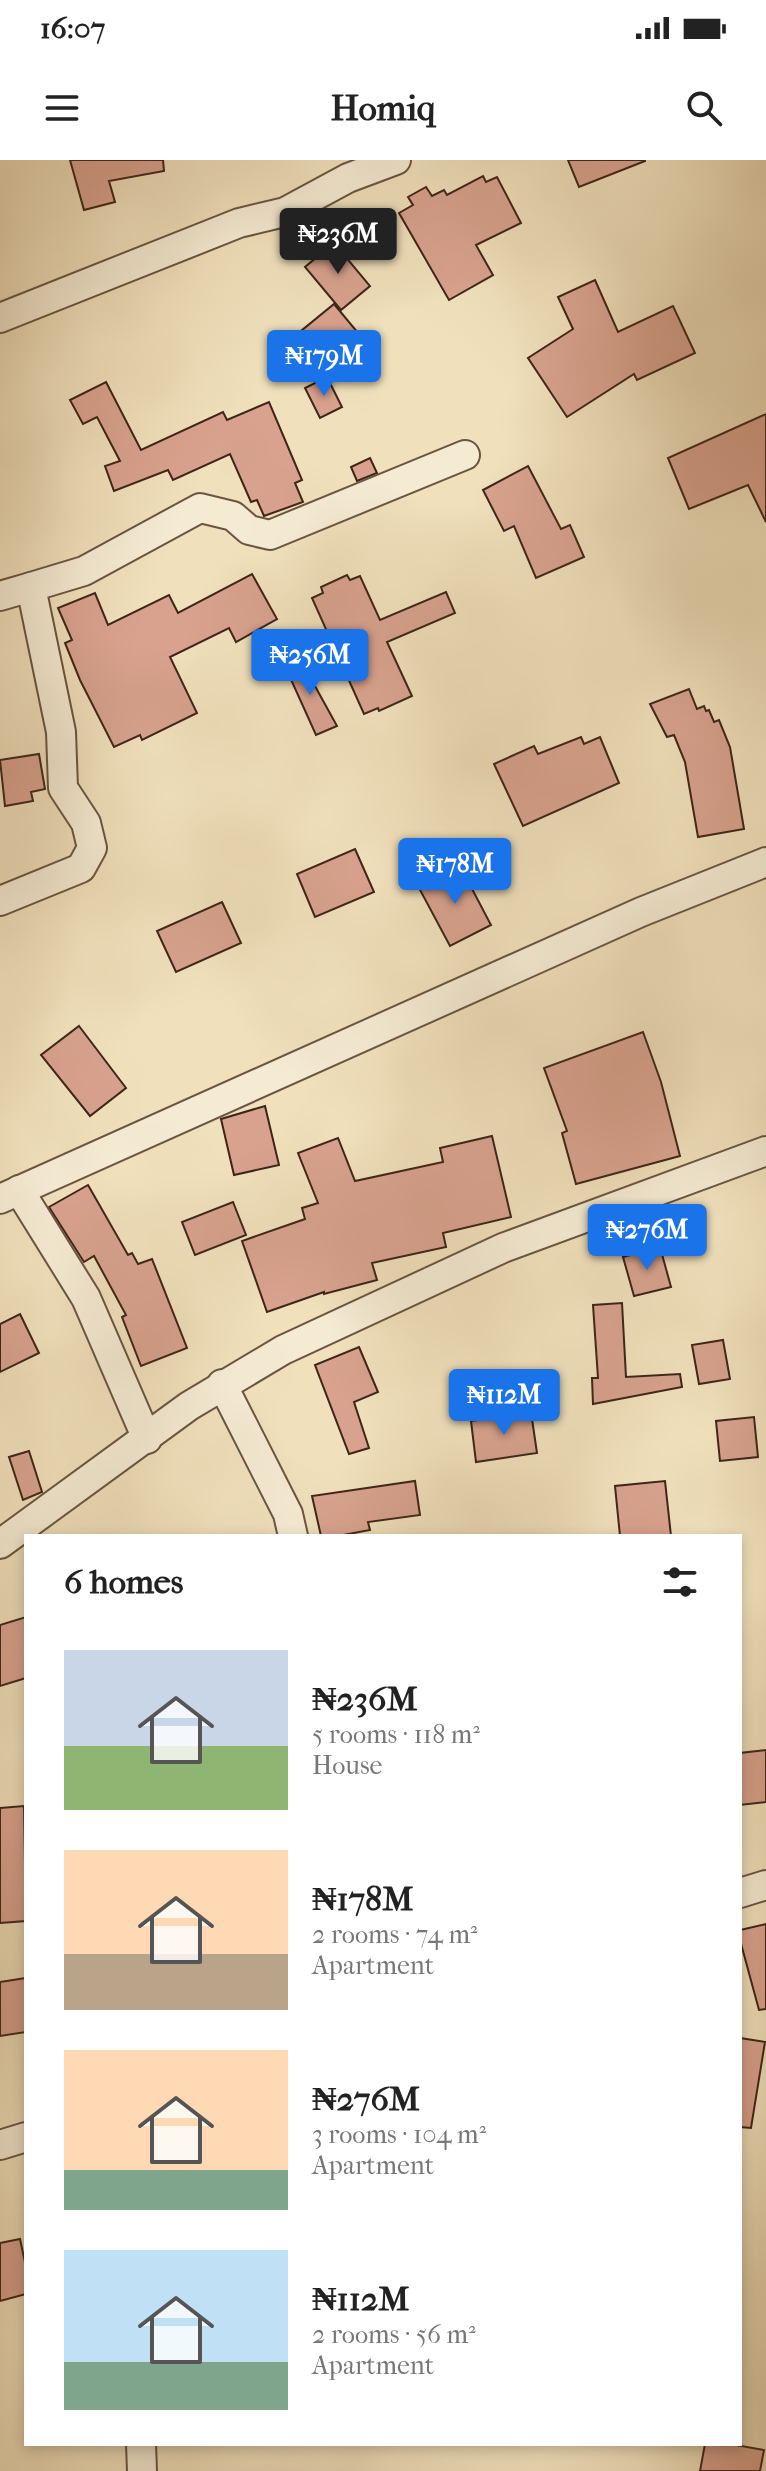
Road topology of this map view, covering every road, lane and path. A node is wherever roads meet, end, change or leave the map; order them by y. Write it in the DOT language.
graph roads {
  1 [pos="396,160"];
  2 [pos="0,318"];
  3 [pos="465,455"];
  4 [pos="31,587"];
  5 [pos="0,596"];
  6 [pos="766,862"];
  7 [pos="0,901"];
  8 [pos="766,1151"];
  9 [pos="9,1195"];
  10 [pos="222,1384"];
  11 [pos="147,1439"];
  12 [pos="293,1534"];
  13 [pos="0,1544"];
  14 [pos="766,1885"];
  15 [pos="742,1892"];
  16 [pos="24,2138"];
  17 [pos="0,2145"];
  18 [pos="141,2446"];
  19 [pos="142,2471"];
  1 -- 2 [label="street"];
  3 -- 4 [label="street"];
  4 -- 5 [label="street"];
  4 -- 7 [label="street"];
  6 -- 9 [label="street"];
  8 -- 10 [label="street"];
  9 -- 11 [label="street"];
  10 -- 11 [label="street"];
  10 -- 12 [label="street"];
  11 -- 13 [label="street"];
  14 -- 15 [label="street"];
  16 -- 17 [label="street"];
  18 -- 19 [label="street"];
}
